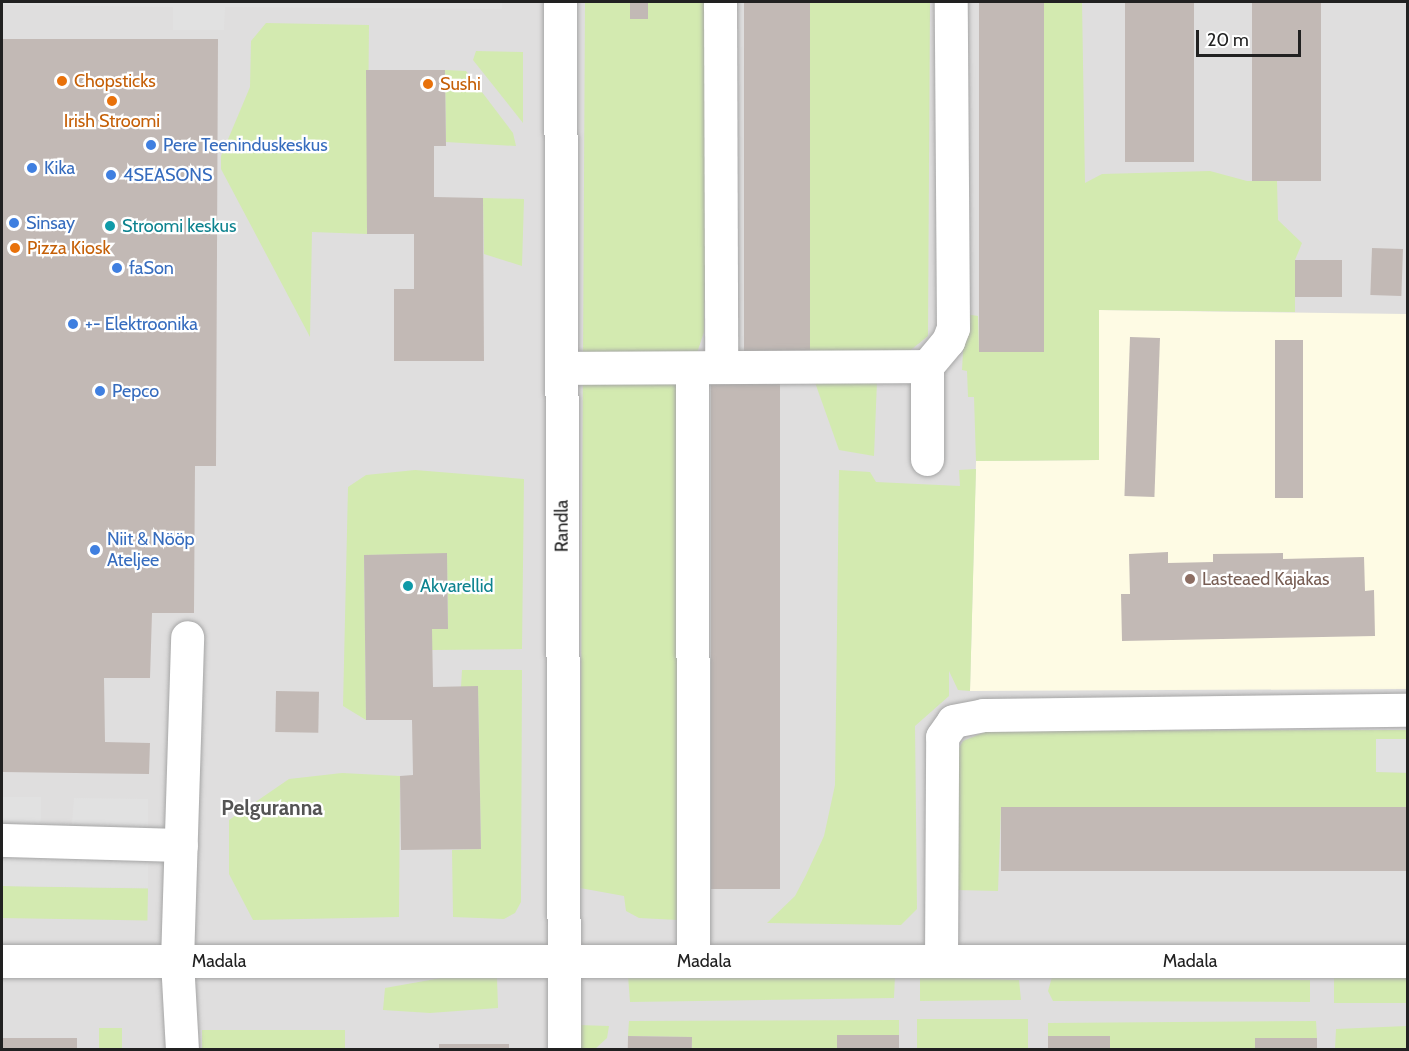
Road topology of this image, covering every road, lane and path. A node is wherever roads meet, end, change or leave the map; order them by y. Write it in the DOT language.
graph roads {
  1 [pos="560,2"];
  2 [pos="720,2"];
  3 [pos="951,2"];
  4 [pos="927,366"];
  5 [pos="706,367"];
  6 [pos="561,368"];
  7 [pos="927,459"];
  8 [pos="187,637"];
  9 [pos="1407,710"];
  10 [pos="2,840"];
  11 [pos="181,845"];
  12 [pos="563,960"];
  13 [pos="2,961"];
  14 [pos="177,961"];
  15 [pos="693,961"];
  16 [pos="941,961"];
  17 [pos="1407,962"];
  18 [pos="183,1050"];
  19 [pos="564,1050"];
  1 -- 6 [label="street, Randla"];
  2 -- 5 [label="street"];
  3 -- 4 [label="street"];
  4 -- 5 [label="street"];
  4 -- 7 [label="street"];
  5 -- 6 [label="street"];
  5 -- 15 [label="street"];
  6 -- 12 [label="street, Randla"];
  8 -- 11 [label="street"];
  9 -- 16 [label="street"];
  10 -- 11 [label="street"];
  11 -- 14 [label="street"];
  12 -- 14 [label="street, Madala"];
  12 -- 15 [label="street, Madala"];
  12 -- 19 [label="street, Randla"];
  13 -- 14 [label="street, Madala"];
  14 -- 18 [label="street"];
  15 -- 16 [label="street, Madala"];
  16 -- 17 [label="street, Madala"];
}
